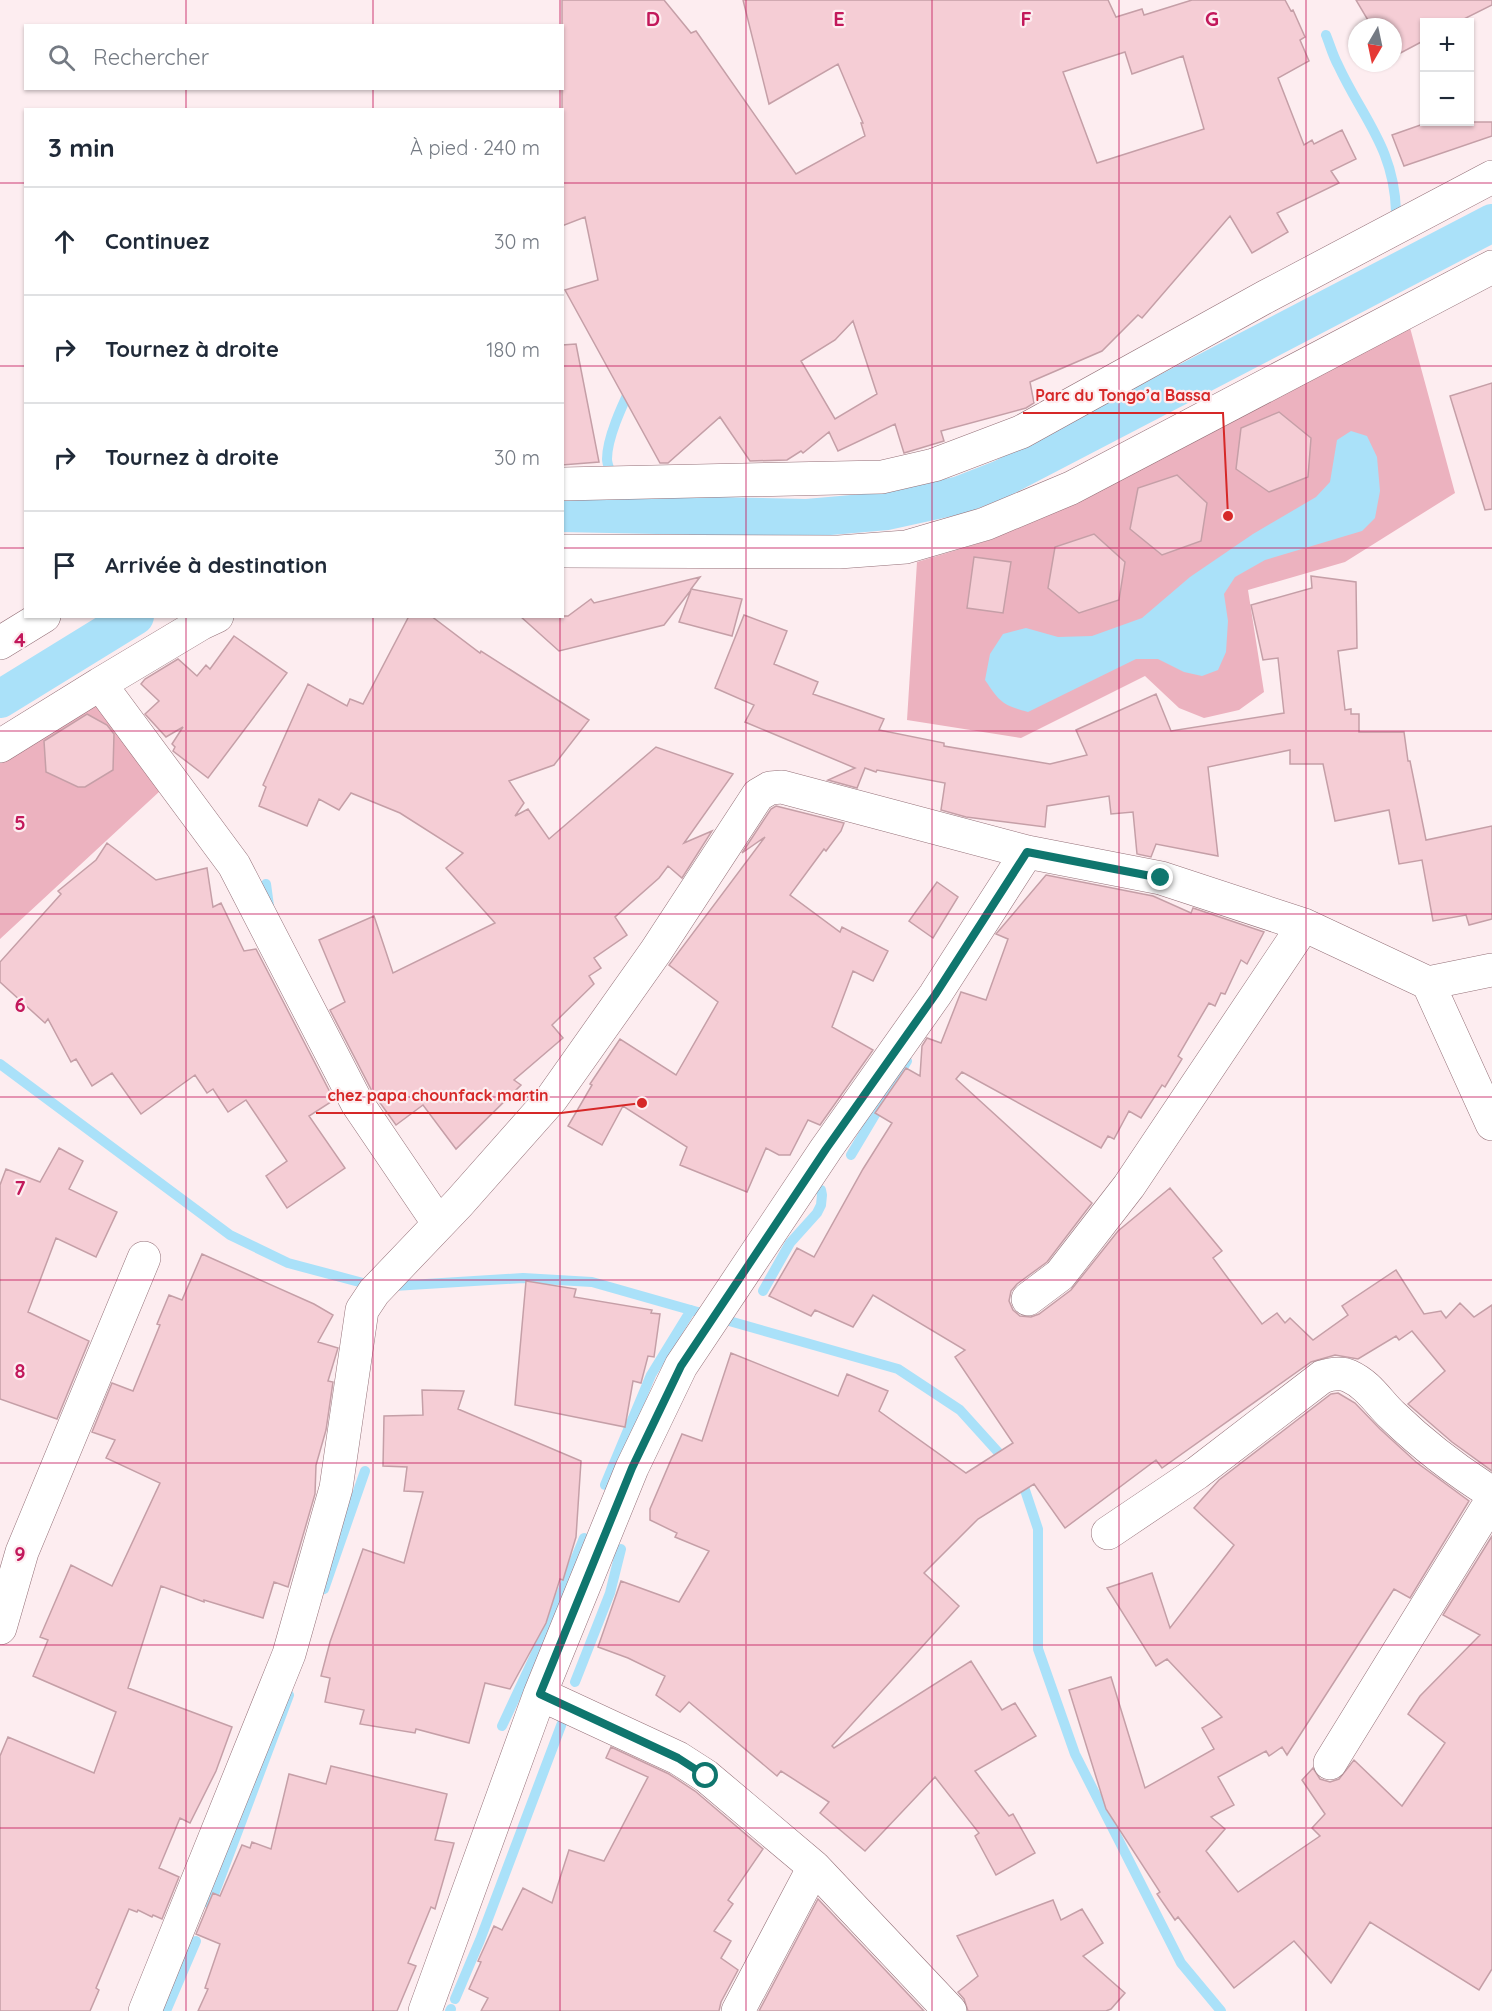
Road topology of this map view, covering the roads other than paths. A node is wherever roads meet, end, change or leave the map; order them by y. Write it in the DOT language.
graph roads {
  1 [pos="1492,177"];
  2 [pos="1492,267"];
  3 [pos="564,484"];
  4 [pos="564,551"];
  5 [pos="41,618"];
  6 [pos="213,618"];
  7 [pos="0,643"];
  8 [pos="100,684"];
  9 [pos="0,746"];
  10 [pos="1027,852"];
  11 [pos="1304,925"];
  12 [pos="1492,970"];
  13 [pos="1428,983"];
  14 [pos="1492,1124"];
  15 [pos="439,1224"];
  16 [pos="144,1258"];
  17 [pos="1028,1299"];
  18 [pos="1492,1493"];
  19 [pos="1492,1500"];
  20 [pos="1108,1533"];
  21 [pos="0,1628"];
  22 [pos="540,1694"];
  23 [pos="1330,1763"];
  24 [pos="814,1867"];
  25 [pos="145,2011"];
  26 [pos="425,2011"];
  27 [pos="738,2011"];
  28 [pos="950,2011"];
  1 -- 3 [label="street"];
  2 -- 4 [label="street"];
  5 -- 7 [label="street"];
  6 -- 8 [label="street"];
  8 -- 9 [label="street"];
  8 -- 15 [label="street"];
  10 -- 11 [label="street"];
  10 -- 15 [label="street"];
  10 -- 22 [label="street"];
  11 -- 13 [label="street"];
  11 -- 17 [label="street"];
  12 -- 13 [label="street"];
  13 -- 14 [label="street"];
  15 -- 25 [label="street"];
  16 -- 21 [label="street"];
  18 -- 20 [label="street"];
  19 -- 23 [label="street"];
  22 -- 24 [label="street"];
  22 -- 26 [label="street"];
  24 -- 27 [label="street"];
  24 -- 28 [label="street"];
}
